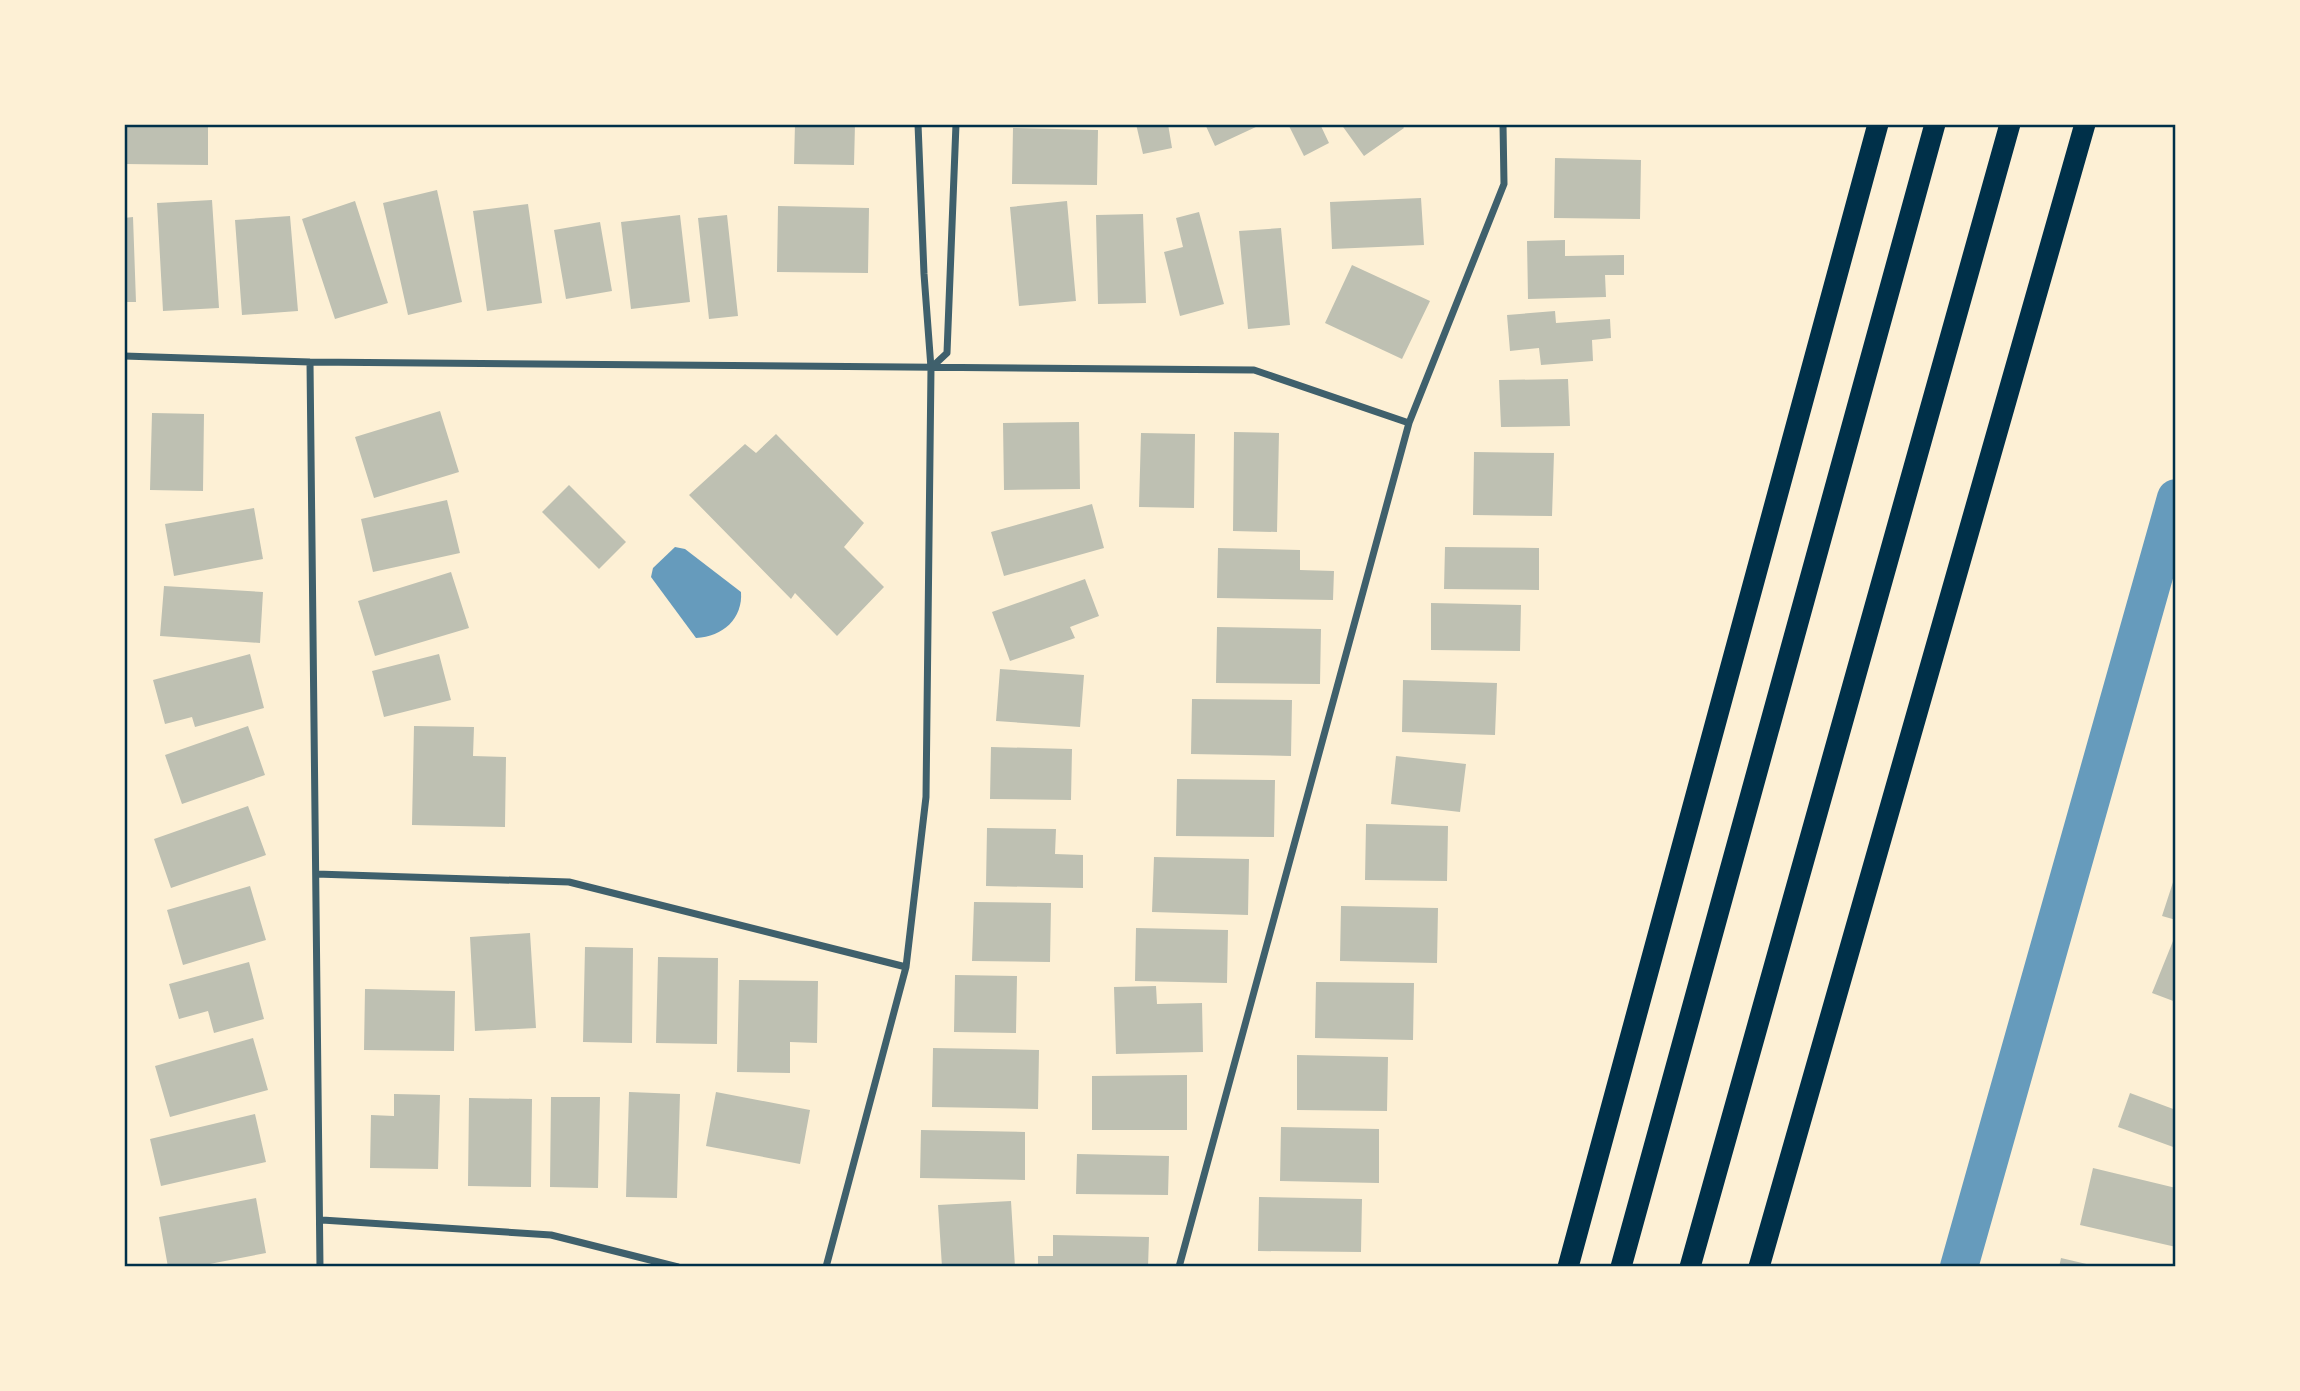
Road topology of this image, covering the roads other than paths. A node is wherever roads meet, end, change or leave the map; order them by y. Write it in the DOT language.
graph roads {
  1 [pos="918,124"];
  2 [pos="956,124"];
  3 [pos="1503,124"];
  4 [pos="1878,124"];
  5 [pos="1935,124"];
  6 [pos="2010,124"];
  7 [pos="2085,124"];
  8 [pos="124,356"];
  9 [pos="310,362"];
  10 [pos="931,368"];
  11 [pos="1409,423"];
  12 [pos="316,874"];
  13 [pos="905,967"];
  14 [pos="322,1220"];
  15 [pos="320,1267"];
  16 [pos="678,1267"];
  17 [pos="826,1267"];
  18 [pos="1179,1267"];
  19 [pos="1568,1267"];
  20 [pos="1621,1267"];
  21 [pos="1690,1267"];
  22 [pos="1759,1267"];
  1 -- 10 [label="street"];
  2 -- 10 [label="street"];
  3 -- 11 [label="street"];
  4 -- 19 [label="highway"];
  5 -- 20 [label="highway"];
  6 -- 21 [label="highway"];
  7 -- 22 [label="highway"];
  8 -- 9 [label="street"];
  9 -- 10 [label="street"];
  9 -- 12 [label="street"];
  10 -- 11 [label="street"];
  10 -- 13 [label="street"];
  11 -- 18 [label="street"];
  12 -- 13 [label="street"];
  12 -- 14 [label="street"];
  13 -- 17 [label="street"];
  14 -- 15 [label="street"];
  14 -- 16 [label="street"];
}
